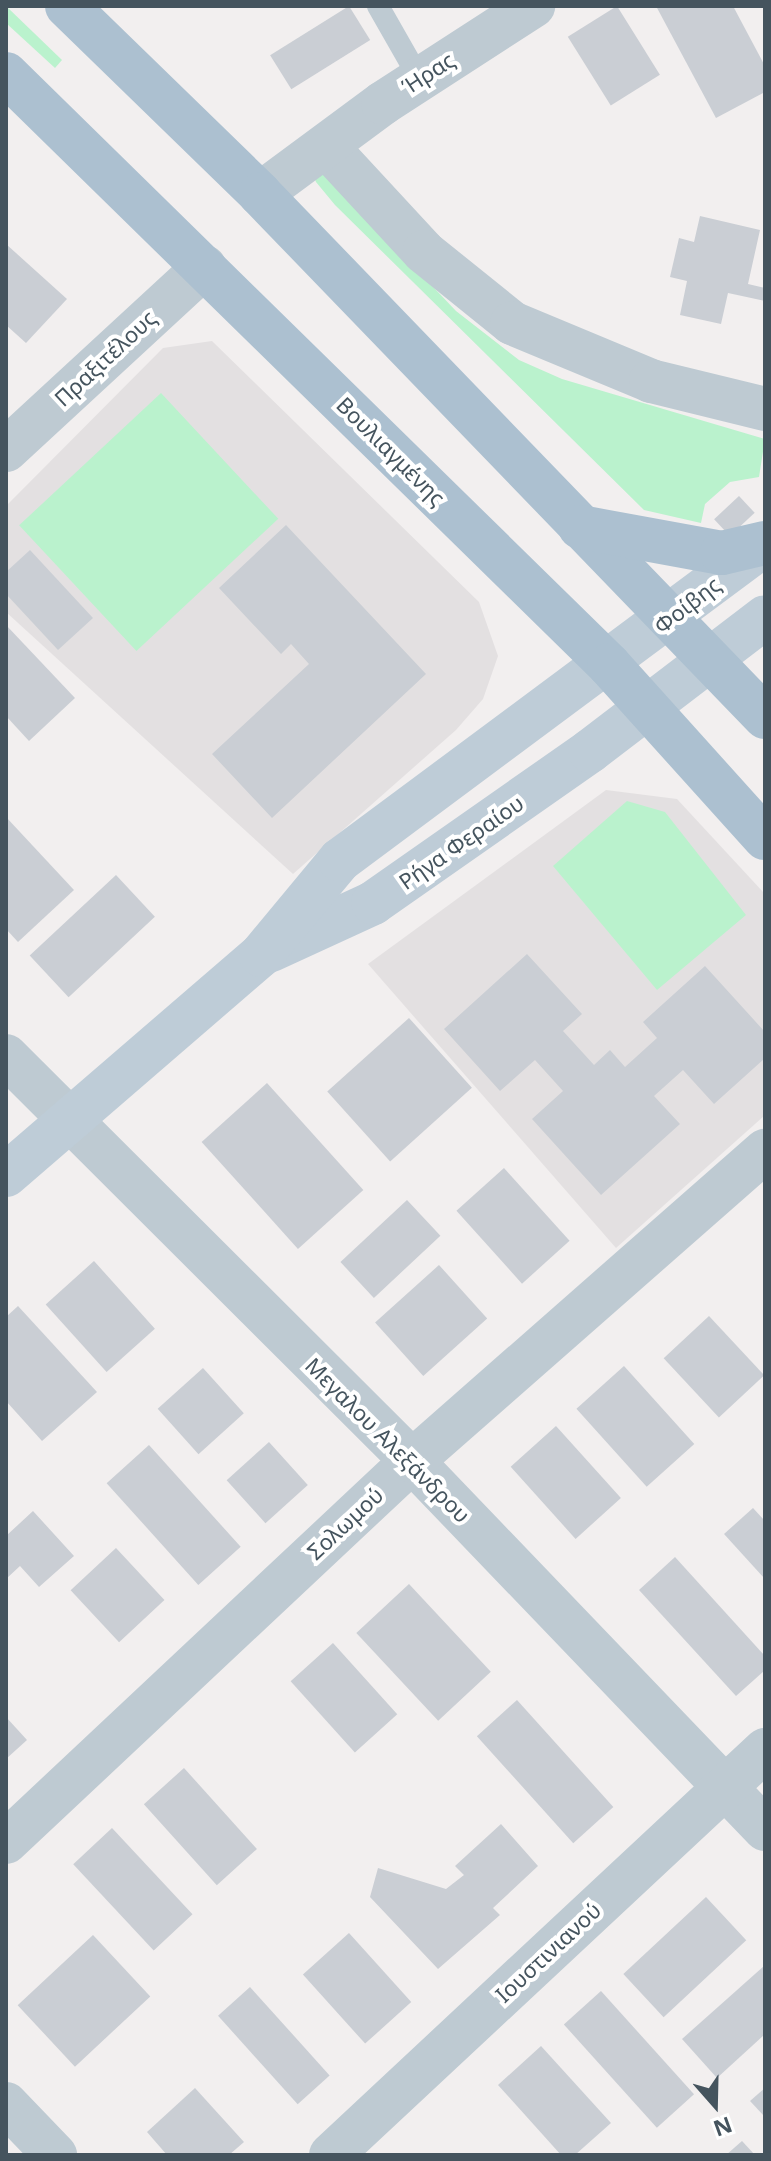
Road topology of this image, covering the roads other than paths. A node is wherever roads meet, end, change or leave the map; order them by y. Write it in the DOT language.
graph roads {
  1 [pos="67,6"];
  2 [pos="378,6"];
  3 [pos="533,6"];
  4 [pos="6,74"];
  5 [pos="419,78"];
  6 [pos="326,146"];
  7 [pos="260,194"];
  8 [pos="204,267"];
  9 [pos="765,409"];
  10 [pos="6,448"];
  11 [pos="580,527"];
  12 [pos="765,544"];
  13 [pos="765,617"];
  14 [pos="669,619"];
  15 [pos="709,660"];
  16 [pos="609,665"];
  17 [pos="647,707"];
  18 [pos="765,717"];
  19 [pos="765,838"];
  20 [pos="261,955"];
  21 [pos="6,1056"];
  22 [pos="66,1119"];
  23 [pos="765,1151"];
  24 [pos="6,1175"];
  25 [pos="412,1461"];
  26 [pos="765,1750"];
  27 [pos="724,1787"];
  28 [pos="765,1829"];
  29 [pos="6,1842"];
  30 [pos="6,2104"];
  31 [pos="55,2155"];
  32 [pos="331,2155"];
  1 -- 7 [label="main road"];
  2 -- 5 [label="lane"];
  3 -- 5 [label="street, Ήρας"];
  4 -- 8 [label="main road, Βουλιαγμένης"];
  5 -- 6 [label="street, Ήρας"];
  6 -- 7 [label="street, Ήρας"];
  6 -- 9 [label="street"];
  7 -- 11 [label="main road"];
  8 -- 10 [label="street, Πραξιτέλους"];
  8 -- 16 [label="main road, Βουλιαγμένης"];
  11 -- 12 [label="main road"];
  11 -- 14 [label="main road"];
  12 -- 14 [label="street, Φοίβης"];
  13 -- 15 [label="street, Ρήγα Φεραίου"];
  14 -- 15 [label="main road"];
  14 -- 16 [label="street, Φοίβης"];
  15 -- 17 [label="street, Ρήγα Φεραίου"];
  15 -- 18 [label="main road"];
  16 -- 17 [label="main road, Βουλιαγμένης"];
  16 -- 20 [label="street, Ρήγα Φεραίου"];
  17 -- 19 [label="main road, Βουλιαγμένης"];
  17 -- 20 [label="street, Ρήγα Φεραίου"];
  20 -- 22 [label="street, Ρήγα Φεραίου"];
  21 -- 22 [label="street, Μεγαλου Αλεξάνδρου"];
  22 -- 24 [label="street, Ρήγα Φεραίου"];
  22 -- 25 [label="street, Μεγαλου Αλεξάνδρου"];
  23 -- 25 [label="street, Σολωμού"];
  25 -- 27 [label="street, Μεγαλου Αλεξάνδρου"];
  25 -- 29 [label="street, Σολωμού"];
  26 -- 27 [label="street, Ιουστινιανού"];
  27 -- 28 [label="street, Μεγαλου Αλεξάνδρου"];
  27 -- 32 [label="street, Ιουστινιανού"];
  30 -- 31 [label="street"];
}
